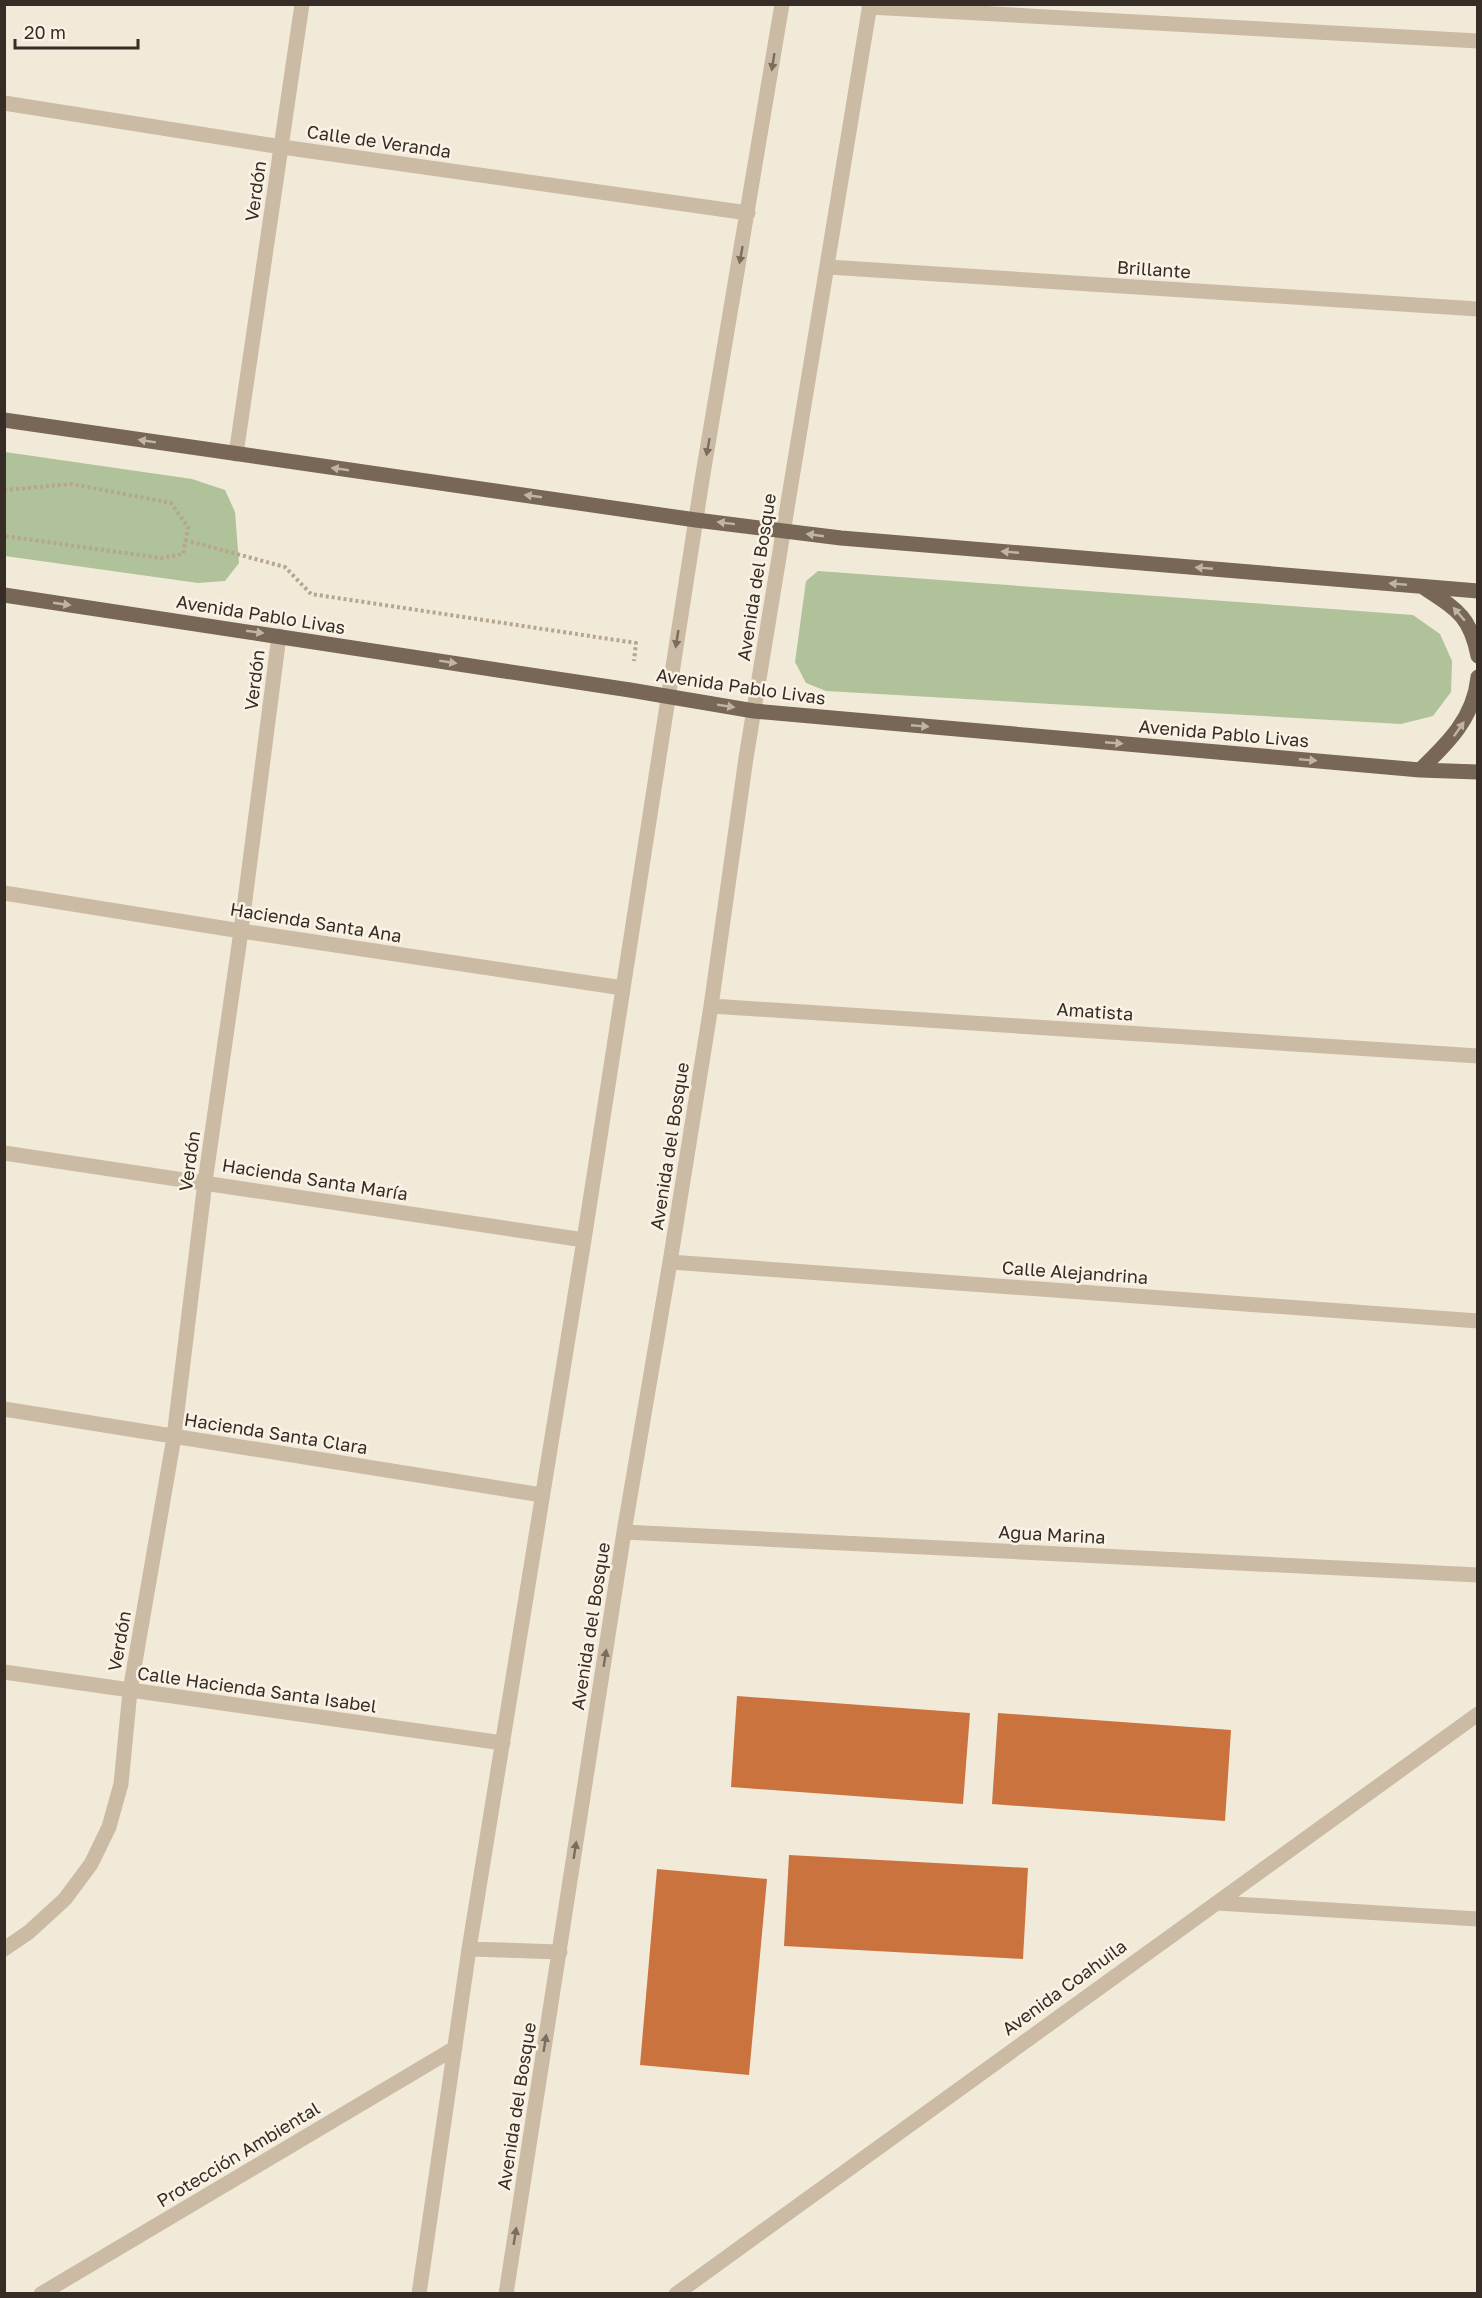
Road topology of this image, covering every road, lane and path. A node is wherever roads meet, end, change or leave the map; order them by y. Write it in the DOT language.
graph roads {
  1 [pos="302,4"];
  2 [pos="782,4"];
  3 [pos="869,6"];
  4 [pos="1478,41"];
  5 [pos="4,103"];
  6 [pos="282,147"];
  7 [pos="748,213"];
  8 [pos="828,267"];
  9 [pos="1478,309"];
  10 [pos="4,420"];
  11 [pos="236,454"];
  12 [pos="4,490"];
  13 [pos="696,520"];
  14 [pos="784,530"];
  15 [pos="4,536"];
  16 [pos="185,540"];
  17 [pos="1422,586"];
  18 [pos="1478,591"];
  19 [pos="4,595"];
  20 [pos="279,636"];
  21 [pos="1478,656"];
  22 [pos="1478,677"];
  23 [pos="630,690"];
  24 [pos="668,697"];
  25 [pos="754,711"];
  26 [pos="1420,770"];
  27 [pos="1478,772"];
  28 [pos="4,893"];
  29 [pos="241,931"];
  30 [pos="623,988"];
  31 [pos="711,1006"];
  32 [pos="1478,1056"];
  33 [pos="4,1153"];
  34 [pos="205,1182"];
  35 [pos="584,1240"];
  36 [pos="670,1262"];
  37 [pos="1478,1321"];
  38 [pos="4,1409"];
  39 [pos="174,1437"];
  40 [pos="542,1495"];
  41 [pos="624,1532"];
  42 [pos="1478,1575"];
  43 [pos="4,1672"];
  44 [pos="130,1691"];
  45 [pos="1478,1713"];
  46 [pos="503,1743"];
  47 [pos="1217,1903"];
  48 [pos="1478,1919"];
  49 [pos="4,1949"];
  50 [pos="469,1949"];
  51 [pos="560,1953"];
  52 [pos="455,2048"];
  53 [pos="41,2294"];
  54 [pos="419,2294"];
  55 [pos="506,2294"];
  56 [pos="676,2294"];
  1 -- 6 [label="street, Verdón"];
  2 -- 7 [label="street, one-way"];
  3 -- 4 [label="street"];
  3 -- 8 [label="street, Avenida del Bosque"];
  5 -- 6 [label="street, Calle de Veranda"];
  6 -- 7 [label="street, Calle de Veranda"];
  6 -- 11 [label="street, Verdón"];
  7 -- 13 [label="street, one-way"];
  8 -- 9 [label="street, Brillante"];
  8 -- 14 [label="street, Avenida del Bosque"];
  11 -- 10 [label="main road, one-way"];
  13 -- 11 [label="main road, one-way"];
  12 -- 16 [label="path"];
  14 -- 13 [label="main road, one-way"];
  13 -- 24 [label="street, one-way"];
  17 -- 14 [label="main road, one-way"];
  14 -- 25 [label="street, Avenida del Bosque"];
  15 -- 16 [label="path"];
  16 -- 23 [label="path"];
  17 -- 18 [label="main road"];
  21 -- 17 [label="main road, one-way"];
  19 -- 20 [label="main road, Avenida Pablo Livas, one-way"];
  20 -- 23 [label="main road, Avenida Pablo Livas, one-way"];
  20 -- 29 [label="street, Verdón"];
  26 -- 22 [label="main road, one-way"];
  23 -- 24 [label="main road, Avenida Pablo Livas"];
  24 -- 25 [label="main road, Avenida Pablo Livas, one-way"];
  24 -- 30 [label="street"];
  25 -- 26 [label="main road, Avenida Pablo Livas, one-way"];
  25 -- 31 [label="street, Avenida del Bosque"];
  26 -- 27 [label="main road, Avenida Pablo Livas"];
  28 -- 29 [label="street, Hacienda Santa Ana"];
  29 -- 30 [label="street, Hacienda Santa Ana"];
  29 -- 34 [label="street, Verdón"];
  30 -- 35 [label="street"];
  31 -- 32 [label="street, Amatista"];
  31 -- 36 [label="street, Avenida del Bosque"];
  33 -- 34 [label="street, Hacienda Santa María"];
  34 -- 35 [label="street, Hacienda Santa María"];
  34 -- 39 [label="street, Verdón"];
  35 -- 40 [label="street"];
  36 -- 37 [label="street, Calle Alejandrina"];
  36 -- 41 [label="street, Avenida del Bosque"];
  38 -- 39 [label="street, Hacienda Santa Clara"];
  39 -- 40 [label="street, Hacienda Santa Clara"];
  39 -- 44 [label="street, Verdón"];
  40 -- 46 [label="street"];
  41 -- 42 [label="street, Agua Marina"];
  51 -- 41 [label="street, Avenida del Bosque, one-way"];
  43 -- 44 [label="street, Calle Hacienda Santa Isabel"];
  44 -- 46 [label="street, Calle Hacienda Santa Isabel"];
  44 -- 49 [label="street, Verdón"];
  45 -- 47 [label="street, Avenida Coahuila"];
  46 -- 50 [label="street"];
  47 -- 48 [label="street"];
  47 -- 56 [label="street, Avenida Coahuila"];
  50 -- 51 [label="street"];
  50 -- 52 [label="street"];
  55 -- 51 [label="street, Avenida del Bosque, one-way"];
  52 -- 53 [label="street, Protección Ambiental"];
  52 -- 54 [label="street"];
}
